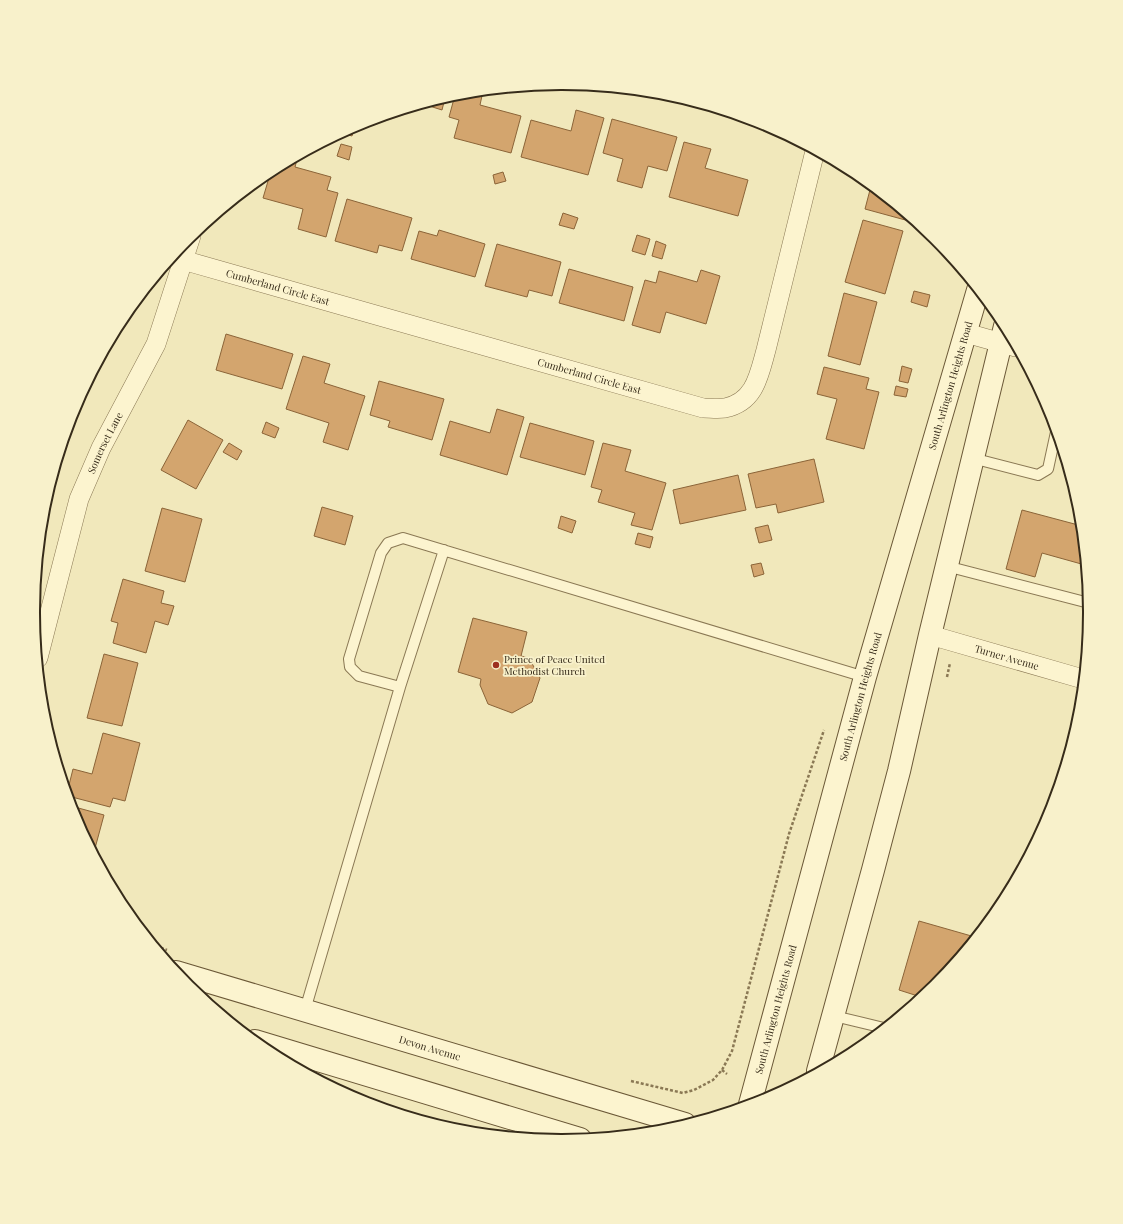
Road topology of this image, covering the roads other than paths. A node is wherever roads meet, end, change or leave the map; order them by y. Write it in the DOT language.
graph roads {
  1 [pos="813,155"];
  2 [pos="178,259"];
  3 [pos="976,297"];
  4 [pos="966,333"];
  5 [pos="1005,339"];
  6 [pos="1007,341"];
  7 [pos="1054,441"];
  8 [pos="972,458"];
  9 [pos="444,550"];
  10 [pos="946,566"];
  11 [pos="1083,601"];
  12 [pos="930,635"];
  13 [pos="41,646"];
  14 [pos="865,676"];
  15 [pos="1079,677"];
  16 [pos="400,687"];
  17 [pos="188,975"];
  18 [pos="305,1010"];
  19 [pos="834,1016"];
  20 [pos="878,1027"];
  21 [pos="272,1046"];
  22 [pos="820,1065"];
  23 [pos="752,1097"];
  24 [pos="674,1121"];
  25 [pos="563,1134"];
  1 -- 2 [label="street, Cumberland Circle East"];
  2 -- 13 [label="street, Somerset Lane"];
  3 -- 4 [label="main road, South Arlington Heights Road"];
  4 -- 5 [label="street"];
  4 -- 14 [label="main road, South Arlington Heights Road"];
  6 -- 8 [label="main road"];
  7 -- 8 [label="lane"];
  8 -- 10 [label="main road"];
  9 -- 14 [label="lane"];
  9 -- 16 [label="lane"];
  9 -- 16 [label="lane"];
  10 -- 11 [label="lane"];
  10 -- 12 [label="main road"];
  12 -- 15 [label="street, Turner Avenue"];
  12 -- 19 [label="main road"];
  14 -- 23 [label="main road, South Arlington Heights Road"];
  16 -- 18 [label="lane"];
  17 -- 18 [label="main road, Devon Avenue"];
  18 -- 24 [label="main road, Devon Avenue"];
  19 -- 20 [label="lane"];
  19 -- 22 [label="main road"];
  21 -- 25 [label="main road"];
}
